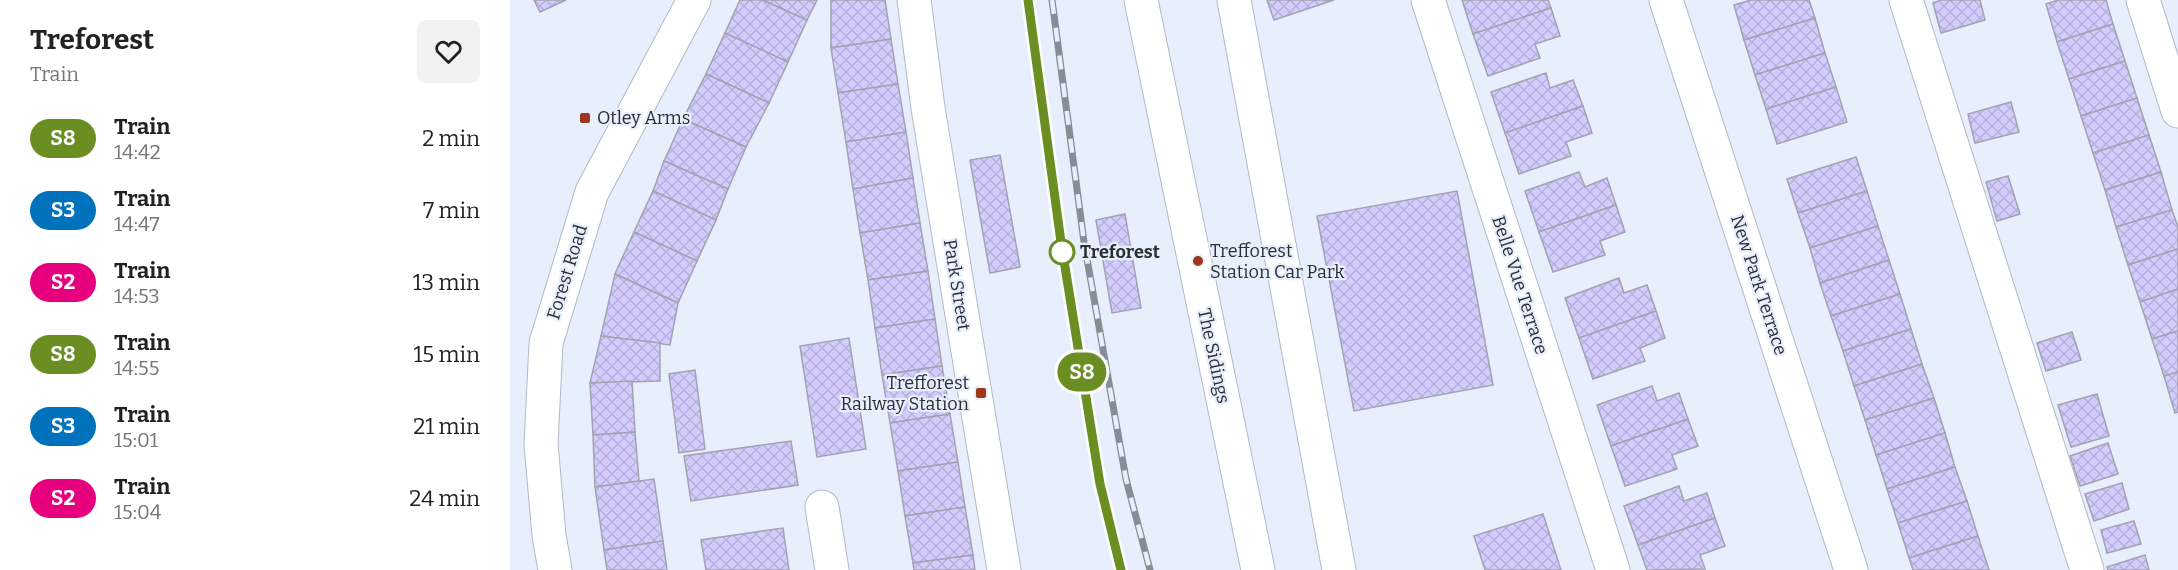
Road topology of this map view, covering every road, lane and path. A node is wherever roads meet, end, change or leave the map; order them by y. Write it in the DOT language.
graph roads {
  1 [pos="694,0"];
  2 [pos="914,0"];
  3 [pos="1141,0"];
  4 [pos="1234,0"];
  5 [pos="1428,0"];
  6 [pos="1666,0"];
  7 [pos="1906,0"];
  8 [pos="2143,0"];
  9 [pos="2178,111"];
  10 [pos="822,507"];
  11 [pos="555,570"];
  12 [pos="832,570"];
  13 [pos="1004,570"];
  14 [pos="1258,570"];
  15 [pos="1339,570"];
  16 [pos="1613,570"];
  17 [pos="1851,570"];
  18 [pos="2087,570"];
  1 -- 11 [label="street, Forest Road"];
  2 -- 13 [label="street, Park Street"];
  3 -- 14 [label="street, The Sidings"];
  4 -- 15 [label="street"];
  5 -- 16 [label="street, Belle Vue Terrace"];
  6 -- 17 [label="street, New Park Terrace"];
  7 -- 18 [label="street"];
  8 -- 9 [label="street"];
  10 -- 12 [label="street"];
}
